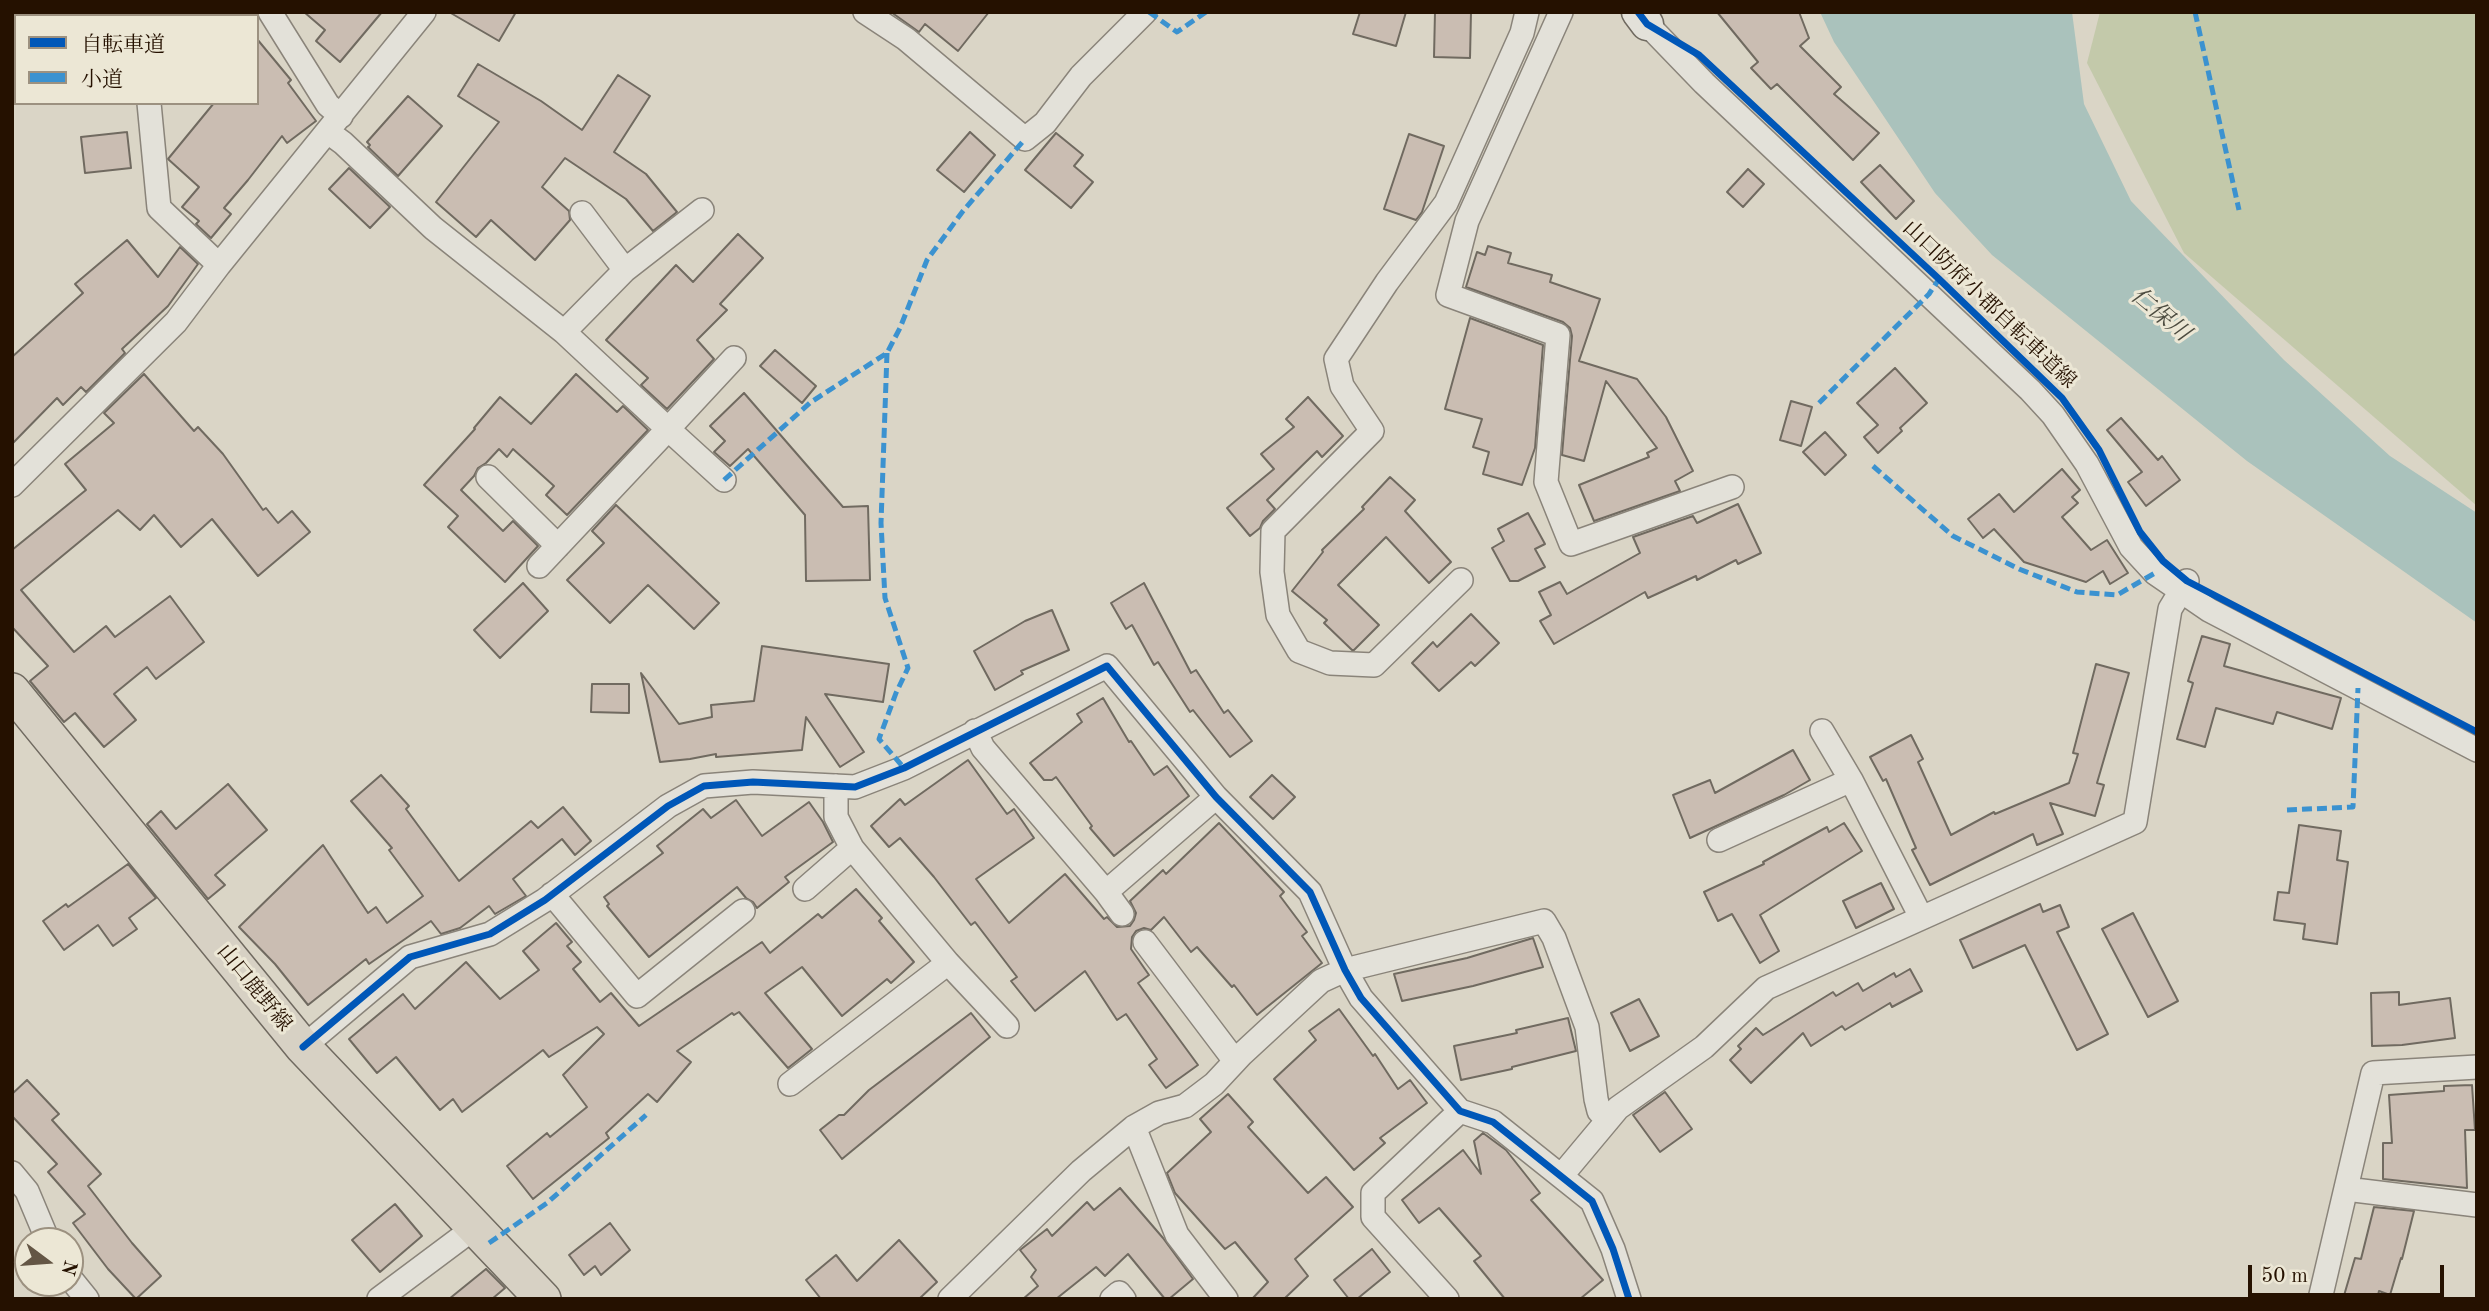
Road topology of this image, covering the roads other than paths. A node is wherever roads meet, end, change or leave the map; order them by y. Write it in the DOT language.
graph roads {
  1 [pos="270,12"];
  2 [pos="424,12"];
  3 [pos="865,12"];
  4 [pos="1145,12"];
  5 [pos="1527,12"];
  6 [pos="1560,12"];
  7 [pos="1642,18"];
  8 [pos="149,105"];
  9 [pos="334,124"];
  10 [pos="702,210"];
  11 [pos="582,214"];
  12 [pos="219,265"];
  13 [pos="625,270"];
  14 [pos="564,332"];
  15 [pos="734,359"];
  16 [pos="668,429"];
  17 [pos="488,477"];
  18 [pos="724,480"];
  19 [pos="12,485"];
  20 [pos="1732,487"];
  21 [pos="558,546"];
  22 [pos="539,566"];
  23 [pos="1461,580"];
  24 [pos="2183,586"];
  25 [pos="12,691"];
  26 [pos="975,731"];
  27 [pos="1822,731"];
  28 [pos="2477,750"];
  29 [pos="1851,780"];
  30 [pos="836,786"];
  31 [pos="1216,797"];
  32 [pos="1719,840"];
  33 [pos="852,848"];
  34 [pos="805,889"];
  35 [pos="1106,892"];
  36 [pos="552,894"];
  37 [pos="743,911"];
  38 [pos="1122,914"];
  39 [pos="1921,917"];
  40 [pos="1144,942"];
  41 [pos="948,963"];
  42 [pos="1345,970"];
  43 [pos="1007,1026"];
  44 [pos="303,1047"];
  45 [pos="1235,1061"];
  46 [pos="2477,1067"];
  47 [pos="790,1084"];
  48 [pos="1460,1111"];
  49 [pos="1608,1119"];
  50 [pos="1134,1127"];
  51 [pos="12,1173"];
  52 [pos="1562,1175"];
  53 [pos="2346,1189"];
  54 [pos="2477,1205"];
  55 [pos="42,1227"];
  56 [pos="474,1228"];
  57 [pos="379,1299"];
  58 [pos="543,1299"];
  59 [pos="950,1299"];
  60 [pos="1112,1299"];
  61 [pos="1124,1299"];
  62 [pos="1226,1299"];
  63 [pos="1447,1299"];
  64 [pos="1629,1299"];
  65 [pos="2320,1299"];
  1 -- 9 [label="street"];
  2 -- 9 [label="street"];
  3 -- 4 [label="street"];
  5 -- 23 [label="street"];
  6 -- 20 [label="street"];
  7 -- 24 [label="street"];
  8 -- 12 [label="street"];
  9 -- 12 [label="street"];
  9 -- 14 [label="street"];
  10 -- 13 [label="street"];
  11 -- 13 [label="street"];
  12 -- 19 [label="street"];
  13 -- 14 [label="street"];
  14 -- 16 [label="street"];
  15 -- 16 [label="street"];
  16 -- 18 [label="street"];
  16 -- 21 [label="street"];
  17 -- 21 [label="street"];
  21 -- 22 [label="street"];
  24 -- 28 [label="street"];
  24 -- 39 [label="street"];
  25 -- 44 [label="main road, 山口鹿野線"];
  26 -- 30 [label="street"];
  26 -- 31 [label="street"];
  26 -- 35 [label="street"];
  27 -- 29 [label="street"];
  29 -- 32 [label="street"];
  29 -- 39 [label="street"];
  30 -- 33 [label="street"];
  30 -- 36 [label="street"];
  31 -- 35 [label="street"];
  31 -- 42 [label="street"];
  33 -- 34 [label="street"];
  33 -- 41 [label="street"];
  35 -- 38 [label="street"];
  36 -- 37 [label="street"];
  36 -- 44 [label="street"];
  39 -- 49 [label="street"];
  40 -- 45 [label="street"];
  41 -- 43 [label="street"];
  41 -- 47 [label="street"];
  42 -- 45 [label="street"];
  42 -- 48 [label="street"];
  42 -- 49 [label="street"];
  44 -- 56 [label="main road, 山口鹿野線"];
  45 -- 50 [label="street"];
  46 -- 53 [label="street"];
  48 -- 52 [label="street"];
  48 -- 63 [label="street"];
  49 -- 52 [label="street"];
  50 -- 59 [label="street"];
  50 -- 62 [label="street"];
  51 -- 55 [label="street"];
  52 -- 64 [label="street"];
  53 -- 54 [label="street"];
  53 -- 65 [label="street"];
  56 -- 57 [label="street"];
  56 -- 58 [label="main road, 山口鹿野線"];
  60 -- 61 [label="street"];
}
